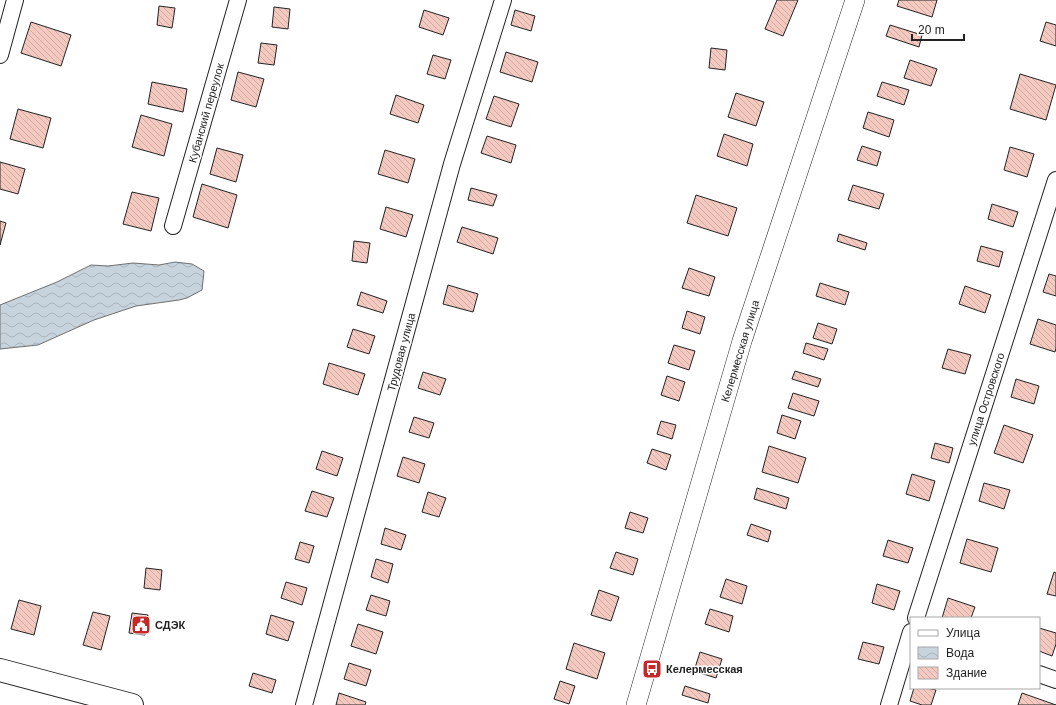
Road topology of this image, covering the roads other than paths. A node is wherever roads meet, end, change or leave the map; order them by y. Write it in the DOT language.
graph roads {
  1 [pos="15,0"];
  2 [pos="238,0"];
  3 [pos="503,0"];
  4 [pos="855,0"];
  5 [pos="0,55"];
  6 [pos="1056,180"];
  7 [pos="173,226"];
  8 [pos="916,617"];
  9 [pos="910,635"];
  10 [pos="0,670"];
  11 [pos="1040,674"];
  12 [pos="1056,680"];
  13 [pos="132,705"];
  14 [pos="304,705"];
  15 [pos="636,705"];
  16 [pos="889,705"];
  1 -- 5 [label="street"];
  2 -- 7 [label="street, Кубанский переулок"];
  3 -- 14 [label="street, Трудовая улица"];
  4 -- 15 [label="street, Келермесская улица"];
  6 -- 8 [label="street, улица Островского"];
  9 -- 16 [label="street"];
  10 -- 13 [label="main road"];
  11 -- 12 [label="street"];
}
